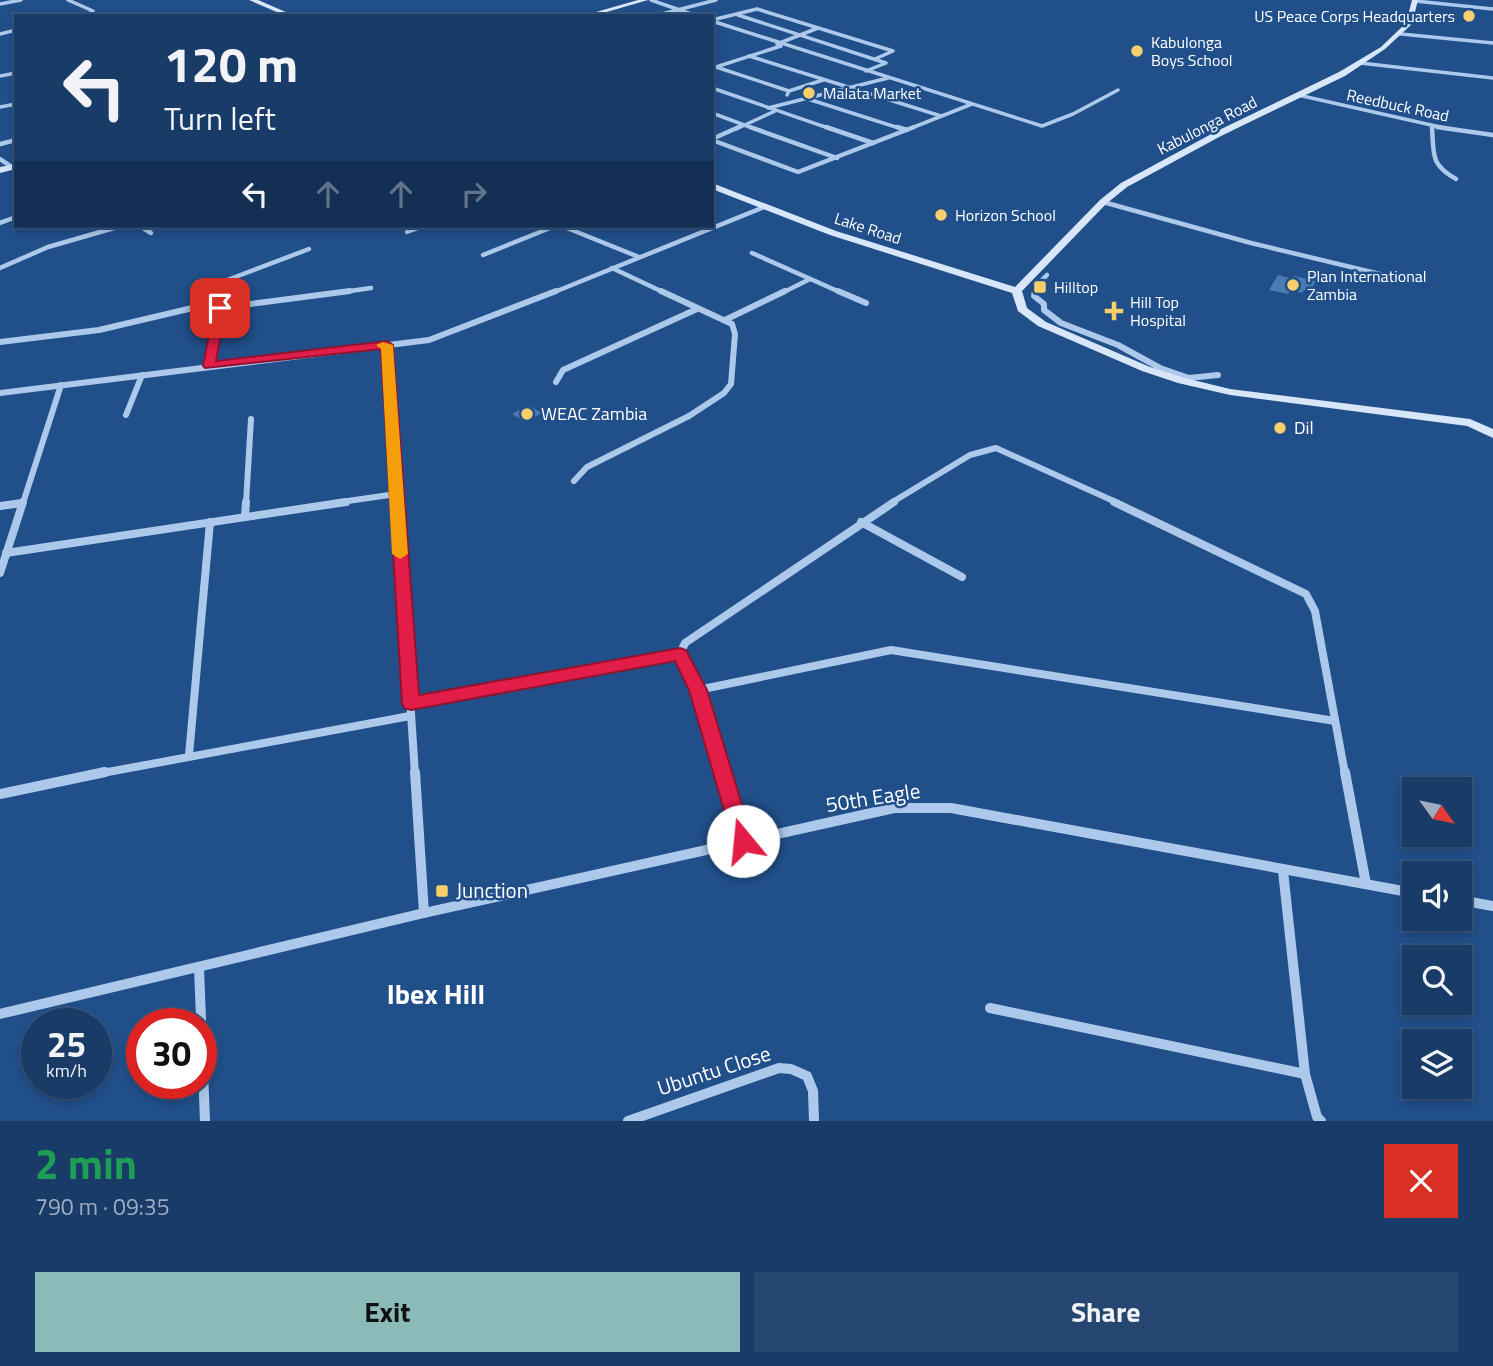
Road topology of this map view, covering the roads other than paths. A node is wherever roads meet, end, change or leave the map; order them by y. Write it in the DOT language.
graph roads {
  1 [pos="21,0"];
  2 [pos="68,0"];
  3 [pos="252,0"];
  4 [pos="645,0"];
  5 [pos="651,0"];
  6 [pos="716,0"];
  7 [pos="1415,1"];
  8 [pos="0,4"];
  9 [pos="679,9"];
  10 [pos="1493,9"];
  11 [pos="89,14"];
  12 [pos="287,14"];
  13 [pos="592,14"];
  14 [pos="660,14"];
  15 [pos="692,14"];
  16 [pos="737,15"];
  17 [pos="714,21"];
  18 [pos="714,22"];
  19 [pos="818,27"];
  20 [pos="798,34"];
  21 [pos="1401,34"];
  22 [pos="1493,43"];
  23 [pos="780,44"];
  24 [pos="749,56"];
  25 [pos="876,59"];
  26 [pos="1360,63"];
  27 [pos="714,68"];
  28 [pos="866,71"];
  29 [pos="888,78"];
  30 [pos="1493,78"];
  31 [pos="824,80"];
  32 [pos="847,87"];
  33 [pos="714,89"];
  34 [pos="1118,90"];
  35 [pos="789,91"];
  36 [pos="1298,95"];
  37 [pos="808,99"];
  38 [pos="794,101"];
  39 [pos="972,104"];
  40 [pos="768,108"];
  41 [pos="776,110"];
  42 [pos="714,114"];
  43 [pos="942,116"];
  44 [pos="743,124"];
  45 [pos="1432,126"];
  46 [pos="908,130"];
  47 [pos="1493,135"];
  48 [pos="714,138"];
  49 [pos="714,140"];
  50 [pos="874,143"];
  51 [pos="838,158"];
  52 [pos="0,159"];
  53 [pos="14,167"];
  54 [pos="0,170"];
  55 [pos="1456,180"];
  56 [pos="714,187"];
  57 [pos="1103,202"];
  58 [pos="764,207"];
  59 [pos="714,227"];
  60 [pos="114,228"];
  61 [pos="143,228"];
  62 [pos="418,228"];
  63 [pos="550,228"];
  64 [pos="567,228"];
  65 [pos="712,228"];
  66 [pos="407,232"];
  67 [pos="151,233"];
  68 [pos="309,249"];
  69 [pos="752,253"];
  70 [pos="483,256"];
  71 [pos="640,257"];
  72 [pos="0,268"];
  73 [pos="612,268"];
  74 [pos="1047,275"];
  75 [pos="1388,276"];
  76 [pos="810,279"];
  77 [pos="371,288"];
  78 [pos="1017,291"];
  79 [pos="866,303"];
  80 [pos="201,306"];
  81 [pos="220,308"];
  82 [pos="697,309"];
  83 [pos="725,320"];
  84 [pos="0,342"];
  85 [pos="387,345"];
  86 [pos="209,366"];
  87 [pos="142,375"];
  88 [pos="1218,375"];
  89 [pos="556,382"];
  90 [pos="61,385"];
  91 [pos="0,393"];
  92 [pos="126,415"];
  93 [pos="251,419"];
  94 [pos="1493,434"];
  95 [pos="574,481"];
  96 [pos="396,494"];
  97 [pos="22,503"];
  98 [pos="0,506"];
  99 [pos="246,517"];
  100 [pos="210,522"];
  101 [pos="862,522"];
  102 [pos="6,553"];
  103 [pos="0,573"];
  104 [pos="962,577"];
  105 [pos="680,654"];
  106 [pos="698,690"];
  107 [pos="411,703"];
  108 [pos="410,716"];
  109 [pos="1335,721"];
  110 [pos="188,755"];
  111 [pos="0,794"];
  112 [pos="743,841"];
  113 [pos="1283,870"];
  114 [pos="1366,884"];
  115 [pos="1402,891"];
  116 [pos="1472,902"];
  117 [pos="1493,906"];
  118 [pos="424,913"];
  119 [pos="200,968"];
  120 [pos="990,1008"];
  121 [pos="0,1014"];
  122 [pos="1305,1074"];
  123 [pos="205,1121"];
  124 [pos="628,1121"];
  125 [pos="814,1121"];
  126 [pos="1321,1121"];
  1 -- 8 [label="street"];
  2 -- 11 [label="street"];
  3 -- 12 [label="main road"];
  4 -- 13 [label="main road"];
  5 -- 9 [label="street"];
  6 -- 9 [label="street"];
  7 -- 10 [label="street"];
  7 -- 21 [label="main road"];
  9 -- 14 [label="street"];
  9 -- 15 [label="street"];
  16 -- 17 [label="street"];
  16 -- 19 [label="street"];
  16 -- 20 [label="street"];
  18 -- 23 [label="street"];
  19 -- 20 [label="street"];
  19 -- 25 [label="street"];
  20 -- 23 [label="street"];
  20 -- 25 [label="street"];
  21 -- 22 [label="street"];
  21 -- 26 [label="main road, Kabulonga Road"];
  23 -- 24 [label="street"];
  23 -- 28 [label="street"];
  24 -- 27 [label="street"];
  24 -- 31 [label="street"];
  25 -- 28 [label="street"];
  26 -- 30 [label="street"];
  26 -- 36 [label="main road, Kabulonga Road"];
  27 -- 35 [label="street"];
  28 -- 29 [label="street"];
  29 -- 32 [label="street"];
  29 -- 39 [label="street"];
  31 -- 32 [label="street"];
  31 -- 35 [label="street"];
  32 -- 37 [label="street"];
  32 -- 43 [label="street"];
  33 -- 40 [label="street"];
  34 -- 39 [label="street"];
  35 -- 38 [label="street"];
  36 -- 45 [label="street, Reedbuck Road"];
  36 -- 57 [label="main road, Kabulonga Road"];
  37 -- 38 [label="street"];
  37 -- 46 [label="street"];
  38 -- 40 [label="street"];
  39 -- 43 [label="street"];
  40 -- 41 [label="street"];
  41 -- 44 [label="street"];
  41 -- 50 [label="street"];
  42 -- 44 [label="street"];
  43 -- 46 [label="street"];
  44 -- 48 [label="street"];
  44 -- 51 [label="street"];
  45 -- 47 [label="street, Reedbuck Road"];
  45 -- 55 [label="street"];
  46 -- 50 [label="street"];
  49 -- 51 [label="street"];
  50 -- 51 [label="street"];
  52 -- 53 [label="street"];
  53 -- 54 [label="main road"];
  56 -- 58 [label="main road, Lake Road"];
  57 -- 75 [label="street"];
  57 -- 78 [label="main road, Kabulonga Road"];
  58 -- 59 [label="street"];
  58 -- 78 [label="main road, Lake Road"];
  60 -- 72 [label="street"];
  61 -- 67 [label="street"];
  62 -- 66 [label="street"];
  63 -- 70 [label="street"];
  64 -- 71 [label="street"];
  65 -- 71 [label="street"];
  68 -- 80 [label="street"];
  69 -- 76 [label="street"];
  71 -- 73 [label="street"];
  73 -- 82 [label="street"];
  73 -- 85 [label="street"];
  74 -- 88 [label="street"];
  76 -- 79 [label="street"];
  76 -- 83 [label="street"];
  77 -- 81 [label="street"];
  78 -- 94 [label="main road"];
  80 -- 81 [label="street"];
  80 -- 84 [label="street"];
  81 -- 86 [label="street"];
  82 -- 83 [label="street"];
  82 -- 89 [label="street"];
  83 -- 95 [label="street"];
  85 -- 86 [label="street"];
  85 -- 96 [label="street"];
  86 -- 87 [label="street"];
  87 -- 90 [label="street"];
  87 -- 92 [label="street"];
  90 -- 91 [label="street"];
  90 -- 97 [label="street"];
  93 -- 99 [label="street"];
  96 -- 99 [label="street"];
  96 -- 107 [label="street"];
  97 -- 98 [label="street"];
  97 -- 102 [label="street"];
  99 -- 100 [label="street"];
  100 -- 102 [label="street"];
  100 -- 110 [label="street"];
  101 -- 104 [label="street"];
  101 -- 105 [label="street"];
  101 -- 109 [label="street"];
  102 -- 103 [label="street"];
  105 -- 106 [label="street"];
  105 -- 107 [label="street"];
  106 -- 109 [label="street"];
  106 -- 112 [label="street"];
  107 -- 108 [label="street"];
  108 -- 110 [label="street"];
  108 -- 118 [label="street"];
  109 -- 114 [label="street"];
  110 -- 111 [label="street"];
  112 -- 113 [label="street, 50th Eagle"];
  112 -- 118 [label="street, 50th Eagle"];
  113 -- 114 [label="street, 50th Eagle"];
  113 -- 122 [label="street"];
  114 -- 115 [label="street, 50th Eagle"];
  116 -- 117 [label="street"];
  118 -- 119 [label="street, 50th Eagle"];
  119 -- 121 [label="street, 50th Eagle"];
  119 -- 123 [label="street"];
  120 -- 122 [label="street"];
  122 -- 126 [label="street"];
  124 -- 125 [label="street, Ubuntu Close"];
}
